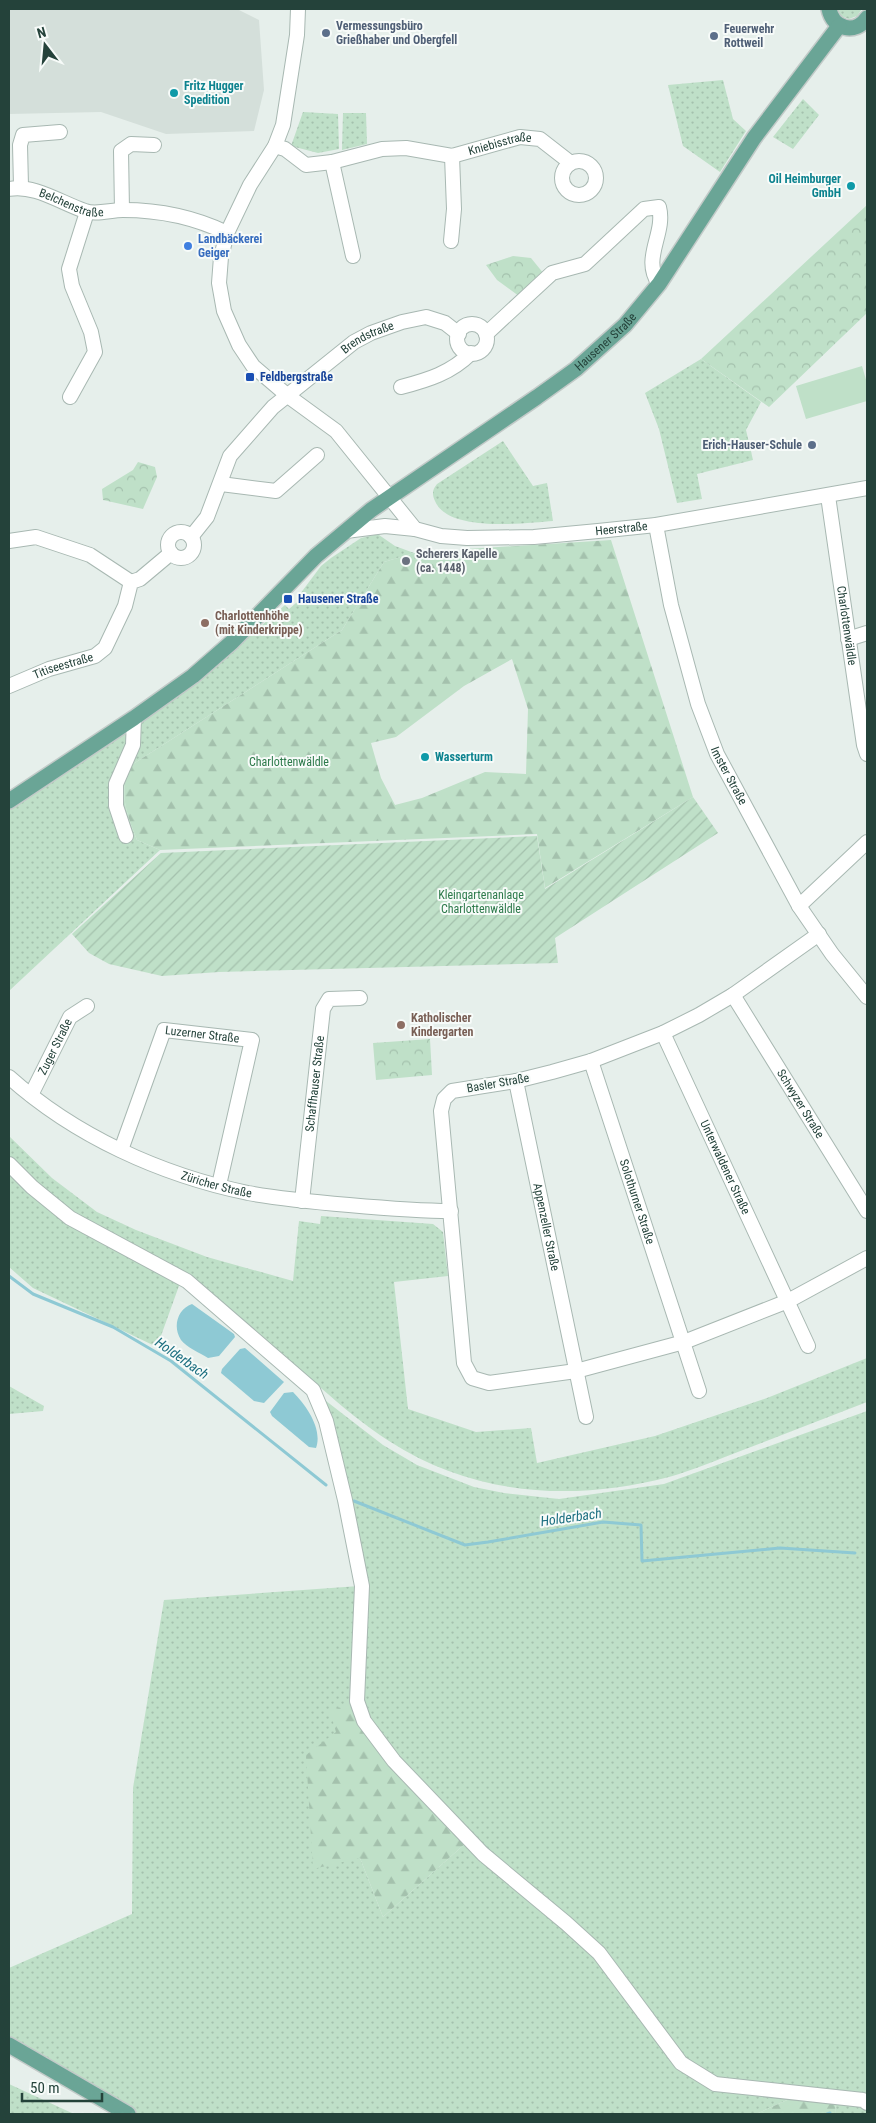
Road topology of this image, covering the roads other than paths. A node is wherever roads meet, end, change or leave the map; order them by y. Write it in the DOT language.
graph roads {
  1 [pos="298,9"];
  2 [pos="829,9"];
  3 [pos="867,18"];
  4 [pos="839,26"];
  5 [pos="60,132"];
  6 [pos="154,145"];
  7 [pos="275,146"];
  8 [pos="452,156"];
  9 [pos="332,162"];
  10 [pos="569,164"];
  11 [pos="15,188"];
  12 [pos="122,210"];
  13 [pos="87,212"];
  14 [pos="227,233"];
  15 [pos="451,241"];
  16 [pos="353,256"];
  17 [pos="659,284"];
  18 [pos="459,334"];
  19 [pos="486,334"];
  20 [pos="471,354"];
  21 [pos="401,387"];
  22 [pos="288,396"];
  23 [pos="70,397"];
  24 [pos="317,455"];
  25 [pos="221,484"];
  26 [pos="867,488"];
  27 [pos="828,496"];
  28 [pos="388,497"];
  29 [pos="656,525"];
  30 [pos="415,529"];
  31 [pos="346,531"];
  32 [pos="9,541"];
  33 [pos="131,582"];
  34 [pos="867,633"];
  35 [pos="848,639"];
  36 [pos="9,686"];
  37 [pos="134,718"];
  38 [pos="867,754"];
  39 [pos="9,802"];
  40 [pos="126,836"];
  41 [pos="867,842"];
  42 [pos="799,906"];
  43 [pos="819,934"];
  44 [pos="733,995"];
  45 [pos="867,997"];
  46 [pos="360,998"];
  47 [pos="87,1006"];
  48 [pos="662,1033"];
  49 [pos="590,1061"];
  50 [pos="9,1077"];
  51 [pos="516,1081"];
  52 [pos="31,1094"];
  53 [pos="121,1150"];
  54 [pos="9,1164"];
  55 [pos="219,1185"];
  56 [pos="302,1201"];
  57 [pos="451,1211"];
  58 [pos="867,1211"];
  59 [pos="867,1258"];
  60 [pos="788,1301"];
  61 [pos="684,1342"];
  62 [pos="808,1346"];
  63 [pos="576,1371"];
  64 [pos="699,1391"];
  65 [pos="586,1418"];
  66 [pos="9,2044"];
  67 [pos="867,2103"];
  68 [pos="128,2114"];
  1 -- 7 [label="street"];
  2 -- 4 [label="main road"];
  3 -- 4 [label="main road"];
  4 -- 17 [label="main road, Hausener Straße"];
  5 -- 11 [label="street, Belchenstraße"];
  6 -- 12 [label="street, Belchenstraße"];
  7 -- 9 [label="street, Kniebisstraße"];
  7 -- 14 [label="street"];
  8 -- 9 [label="street, Kniebisstraße"];
  8 -- 10 [label="street, Kniebisstraße"];
  8 -- 15 [label="street, Kniebisstraße"];
  9 -- 16 [label="street"];
  11 -- 13 [label="street, Belchenstraße"];
  12 -- 13 [label="street, Belchenstraße"];
  12 -- 14 [label="street, Belchenstraße"];
  13 -- 23 [label="street"];
  14 -- 22 [label="street"];
  17 -- 19 [label="street"];
  17 -- 28 [label="main road, Hausener Straße"];
  18 -- 19 [label="street"];
  18 -- 20 [label="street, Brendstraße"];
  18 -- 22 [label="street, Brendstraße"];
  19 -- 20 [label="street"];
  20 -- 21 [label="street"];
  22 -- 25 [label="street"];
  22 -- 28 [label="street"];
  24 -- 25 [label="street"];
  25 -- 33 [label="street"];
  26 -- 27 [label="street, Heerstraße"];
  27 -- 29 [label="street, Heerstraße"];
  27 -- 35 [label="street, Charlottenwäldle"];
  28 -- 30 [label="street"];
  28 -- 31 [label="main road, Hausener Straße"];
  29 -- 30 [label="street, Heerstraße"];
  29 -- 42 [label="street, Imster Straße"];
  30 -- 31 [label="street, Heerstraße"];
  31 -- 37 [label="main road, Hausener Straße"];
  32 -- 33 [label="street"];
  33 -- 36 [label="street, Titiseestraße"];
  34 -- 35 [label="street"];
  35 -- 38 [label="street, Charlottenwäldle"];
  37 -- 39 [label="main road, Hausener Straße"];
  37 -- 40 [label="street"];
  41 -- 42 [label="street"];
  42 -- 43 [label="street, Imster Straße"];
  43 -- 44 [label="street, Basler Straße"];
  43 -- 45 [label="street, Imster Straße"];
  44 -- 48 [label="street, Basler Straße"];
  44 -- 58 [label="street, Schwyzer Straße"];
  46 -- 56 [label="street, Schaffhauser Straße"];
  47 -- 52 [label="street, Zuger Straße"];
  48 -- 49 [label="street, Basler Straße"];
  48 -- 60 [label="street, Unterwaldener Straße"];
  49 -- 51 [label="street, Basler Straße"];
  49 -- 61 [label="street, Solothurner Straße"];
  50 -- 52 [label="street, Züricher Straße"];
  51 -- 57 [label="street, Basler Straße"];
  51 -- 63 [label="street, Appenzeller Straße"];
  52 -- 53 [label="street, Züricher Straße"];
  53 -- 55 [label="street, Züricher Straße"];
  53 -- 55 [label="street, Luzerner Straße"];
  54 -- 67 [label="street"];
  55 -- 56 [label="street, Züricher Straße"];
  56 -- 57 [label="street, Züricher Straße"];
  57 -- 63 [label="street, Basler Straße"];
  59 -- 60 [label="street, Basler Straße"];
  60 -- 61 [label="street, Basler Straße"];
  60 -- 62 [label="street"];
  61 -- 63 [label="street, Basler Straße"];
  61 -- 64 [label="street"];
  63 -- 65 [label="street"];
  66 -- 68 [label="main road"];
}
